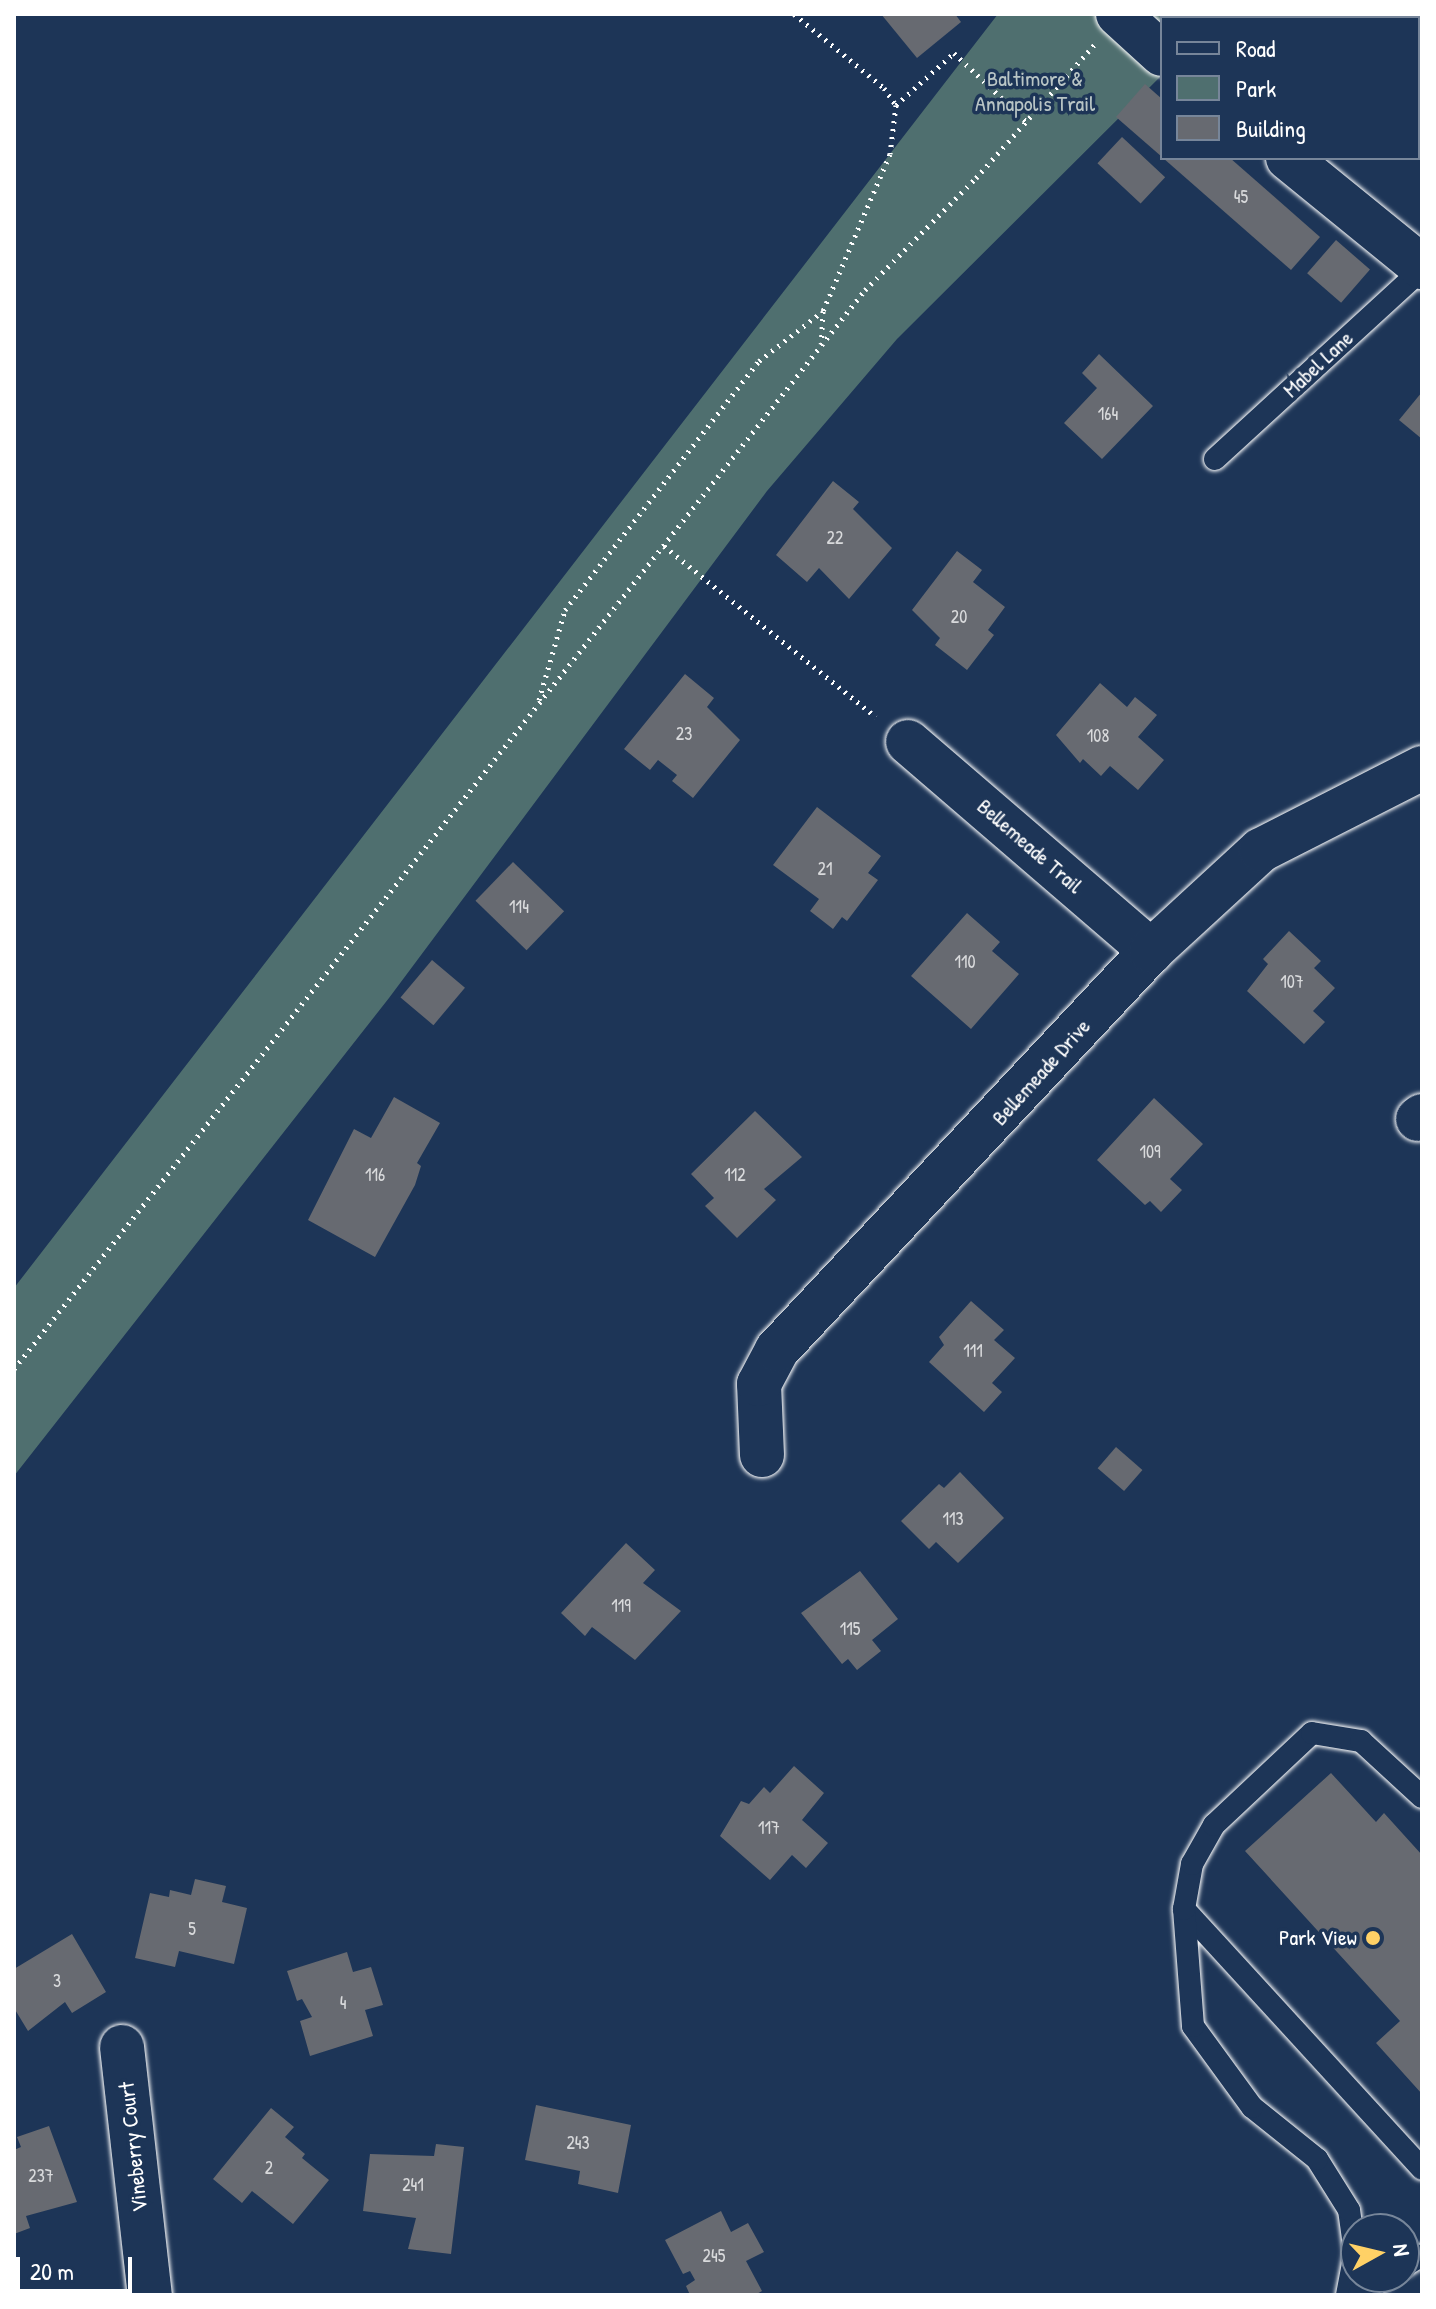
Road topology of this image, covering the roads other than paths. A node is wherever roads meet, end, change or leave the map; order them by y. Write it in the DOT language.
graph roads {
  1 [pos="1119,15"];
  2 [pos="1160,52"];
  3 [pos="1290,160"];
  4 [pos="1422,268"];
  5 [pos="1215,459"];
  6 [pos="908,742"];
  7 [pos="1422,768"];
  8 [pos="1151,951"];
  9 [pos="762,1455"];
  10 [pos="1422,1797"];
  11 [pos="1184,1909"];
  12 [pos="122,2047"];
  13 [pos="1422,2169"];
  14 [pos="150,2295"];
  15 [pos="1347,2295"];
  1 -- 2 [label="street"];
  3 -- 4 [label="street"];
  4 -- 5 [label="lane, Mabel Lane"];
  6 -- 8 [label="street, Bellemeade Trail"];
  7 -- 8 [label="street, Bellemeade Drive"];
  8 -- 9 [label="street, Bellemeade Drive"];
  10 -- 11 [label="lane"];
  11 -- 13 [label="lane"];
  11 -- 15 [label="lane"];
  12 -- 14 [label="street, Vineberry Court"];
}
